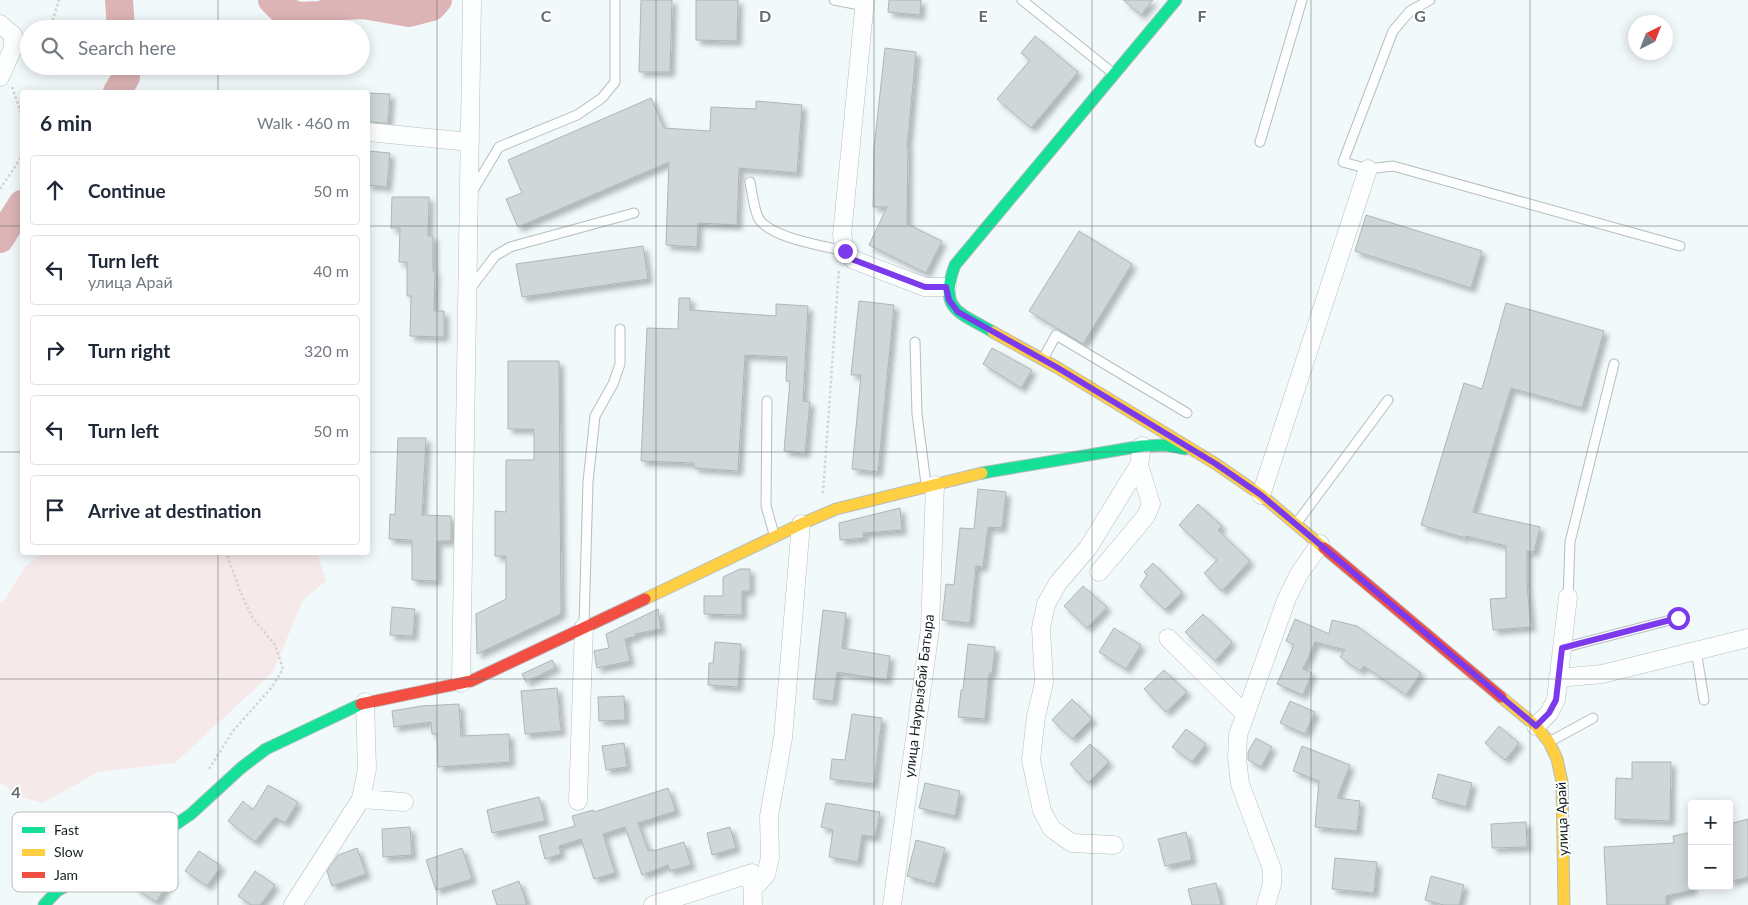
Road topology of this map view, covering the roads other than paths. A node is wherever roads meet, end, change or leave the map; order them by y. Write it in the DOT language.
graph roads {
  1 [pos="472,0"];
  2 [pos="615,0"];
  3 [pos="834,0"];
  4 [pos="1022,0"];
  5 [pos="1176,0"];
  6 [pos="1302,0"];
  7 [pos="1430,0"];
  8 [pos="865,3"];
  9 [pos="0,24"];
  10 [pos="2,72"];
  11 [pos="1114,74"];
  12 [pos="370,132"];
  13 [pos="470,142"];
  14 [pos="1260,142"];
  15 [pos="1368,169"];
  16 [pos="750,182"];
  17 [pos="469,198"];
  18 [pos="634,213"];
  19 [pos="1680,246"];
  20 [pos="845,251"];
  21 [pos="946,287"];
  22 [pos="467,293"];
  23 [pos="620,329"];
  24 [pos="915,342"];
  25 [pos="1043,360"];
  26 [pos="1614,364"];
  27 [pos="1388,400"];
  28 [pos="766,401"];
  29 [pos="1188,413"];
  30 [pos="1142,446"];
  31 [pos="1190,450"];
  32 [pos="1139,466"];
  33 [pos="931,486"];
  34 [pos="1261,495"];
  35 [pos="801,524"];
  36 [pos="1296,524"];
  37 [pos="775,536"];
  38 [pos="1320,544"];
  39 [pos="1100,572"];
  40 [pos="1568,597"];
  41 [pos="1678,618"];
  42 [pos="584,627"];
  43 [pos="1168,638"];
  44 [pos="1748,638"];
  45 [pos="1562,648"];
  46 [pos="1696,650"];
  47 [pos="1558,678"];
  48 [pos="461,683"];
  49 [pos="1704,700"];
  50 [pos="365,702"];
  51 [pos="1245,714"];
  52 [pos="1593,718"];
  53 [pos="1536,726"];
  54 [pos="1549,742"];
  55 [pos="361,799"];
  56 [pos="578,801"];
  57 [pos="404,802"];
  58 [pos="178,823"];
  59 [pos="1114,845"];
  60 [pos="56,892"];
  61 [pos="753,897"];
  62 [pos="44,905"];
  63 [pos="293,905"];
  64 [pos="653,905"];
  65 [pos="892,905"];
  66 [pos="1266,905"];
  67 [pos="1564,905"];
  1 -- 13 [label="street"];
  2 -- 17 [label="lane"];
  3 -- 8 [label="lane"];
  4 -- 11 [label="lane"];
  5 -- 11 [label="street"];
  6 -- 14 [label="lane"];
  7 -- 15 [label="lane"];
  8 -- 20 [label="street"];
  9 -- 10 [label="street"];
  11 -- 21 [label="street"];
  12 -- 13 [label="street"];
  13 -- 17 [label="street"];
  15 -- 19 [label="lane"];
  15 -- 34 [label="street"];
  16 -- 20 [label="lane"];
  17 -- 22 [label="street"];
  18 -- 22 [label="lane"];
  20 -- 21 [label="street"];
  21 -- 25 [label="street"];
  22 -- 48 [label="street"];
  23 -- 42 [label="lane"];
  24 -- 33 [label="lane"];
  25 -- 29 [label="lane"];
  25 -- 31 [label="street"];
  26 -- 40 [label="lane"];
  27 -- 36 [label="lane"];
  28 -- 37 [label="lane"];
  30 -- 31 [label="street"];
  30 -- 32 [label="street"];
  30 -- 33 [label="street"];
  31 -- 34 [label="street, улица Арай"];
  32 -- 39 [label="street"];
  32 -- 59 [label="street"];
  33 -- 35 [label="street"];
  33 -- 65 [label="street, улица Наурызбай Батыра"];
  34 -- 36 [label="street, улица Арай"];
  35 -- 37 [label="street"];
  35 -- 61 [label="street"];
  36 -- 38 [label="street, улица Арай"];
  37 -- 42 [label="street"];
  38 -- 51 [label="street"];
  38 -- 53 [label="street, улица Арай"];
  40 -- 45 [label="street"];
  41 -- 45 [label="lane"];
  42 -- 48 [label="street"];
  42 -- 56 [label="street"];
  43 -- 51 [label="street"];
  44 -- 46 [label="street"];
  45 -- 47 [label="street"];
  46 -- 47 [label="street"];
  46 -- 49 [label="lane"];
  47 -- 53 [label="street"];
  48 -- 50 [label="street"];
  50 -- 55 [label="street"];
  50 -- 58 [label="street"];
  51 -- 66 [label="street"];
  52 -- 54 [label="lane"];
  53 -- 54 [label="street, улица Арай"];
  54 -- 67 [label="street, улица Арай"];
  55 -- 57 [label="street"];
  55 -- 63 [label="street"];
  60 -- 62 [label="street"];
  61 -- 64 [label="street"];
}
